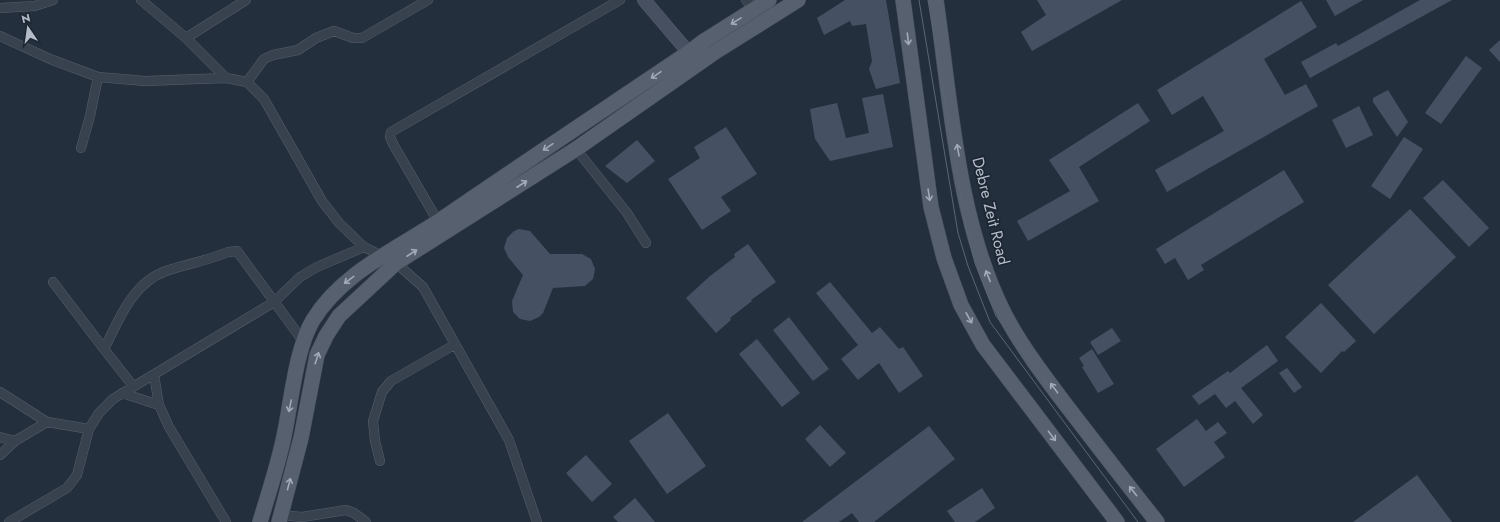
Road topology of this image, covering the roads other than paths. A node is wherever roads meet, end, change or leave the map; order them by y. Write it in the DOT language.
graph roads {
  1 [pos="53,0"];
  2 [pos="141,0"];
  3 [pos="246,0"];
  4 [pos="428,0"];
  5 [pos="620,0"];
  6 [pos="644,0"];
  7 [pos="769,0"];
  8 [pos="798,0"];
  9 [pos="903,0"];
  10 [pos="936,0"];
  11 [pos="750,5"];
  12 [pos="0,8"];
  13 [pos="0,36"];
  14 [pos="186,38"];
  15 [pos="693,58"];
  16 [pos="98,77"];
  17 [pos="226,78"];
  18 [pos="247,82"];
  19 [pos="81,148"];
  20 [pos="576,149"];
  21 [pos="441,227"];
  22 [pos="646,243"];
  23 [pos="364,247"];
  24 [pos="380,257"];
  25 [pos="396,263"];
  26 [pos="53,282"];
  27 [pos="274,302"];
  28 [pos="303,341"];
  29 [pos="454,345"];
  30 [pos="104,349"];
  31 [pos="154,375"];
  32 [pos="133,386"];
  33 [pos="0,392"];
  34 [pos="122,393"];
  35 [pos="159,405"];
  36 [pos="47,422"];
  37 [pos="89,429"];
  38 [pos="0,437"];
  39 [pos="15,441"];
  40 [pos="0,455"];
  41 [pos="380,461"];
  42 [pos="280,519"];
  43 [pos="9,522"];
  44 [pos="225,522"];
  45 [pos="260,522"];
  46 [pos="366,522"];
  47 [pos="537,522"];
  48 [pos="1117,522"];
  49 [pos="1157,522"];
  1 -- 12 [label="street"];
  2 -- 14 [label="street"];
  3 -- 14 [label="street"];
  4 -- 18 [label="street"];
  5 -- 21 [label="street"];
  6 -- 15 [label="street"];
  7 -- 11 [label="main road"];
  8 -- 15 [label="main road"];
  9 -- 48 [label="main road, one-way"];
  49 -- 10 [label="main road, Debre Zeit Road, one-way"];
  11 -- 15 [label="main road, one-way"];
  13 -- 16 [label="street"];
  14 -- 17 [label="street"];
  15 -- 20 [label="main road"];
  15 -- 21 [label="main road, one-way"];
  16 -- 17 [label="street"];
  16 -- 19 [label="street"];
  17 -- 18 [label="street"];
  18 -- 23 [label="street"];
  21 -- 20 [label="main road, one-way"];
  20 -- 22 [label="street"];
  21 -- 24 [label="main road"];
  25 -- 21 [label="main road, one-way"];
  23 -- 24 [label="street"];
  23 -- 27 [label="street"];
  24 -- 25 [label="street"];
  24 -- 28 [label="main road, one-way"];
  25 -- 29 [label="street"];
  42 -- 25 [label="main road, one-way"];
  26 -- 30 [label="street"];
  27 -- 28 [label="street"];
  27 -- 30 [label="street"];
  27 -- 31 [label="street"];
  28 -- 45 [label="main road, one-way"];
  29 -- 41 [label="street"];
  29 -- 47 [label="street"];
  30 -- 32 [label="street"];
  31 -- 32 [label="street"];
  31 -- 35 [label="street"];
  32 -- 34 [label="street"];
  33 -- 36 [label="street"];
  34 -- 35 [label="street"];
  34 -- 37 [label="street"];
  35 -- 44 [label="street"];
  36 -- 37 [label="street"];
  36 -- 39 [label="street"];
  37 -- 43 [label="street"];
  38 -- 39 [label="street"];
  39 -- 40 [label="street"];
  42 -- 46 [label="street"];
}
